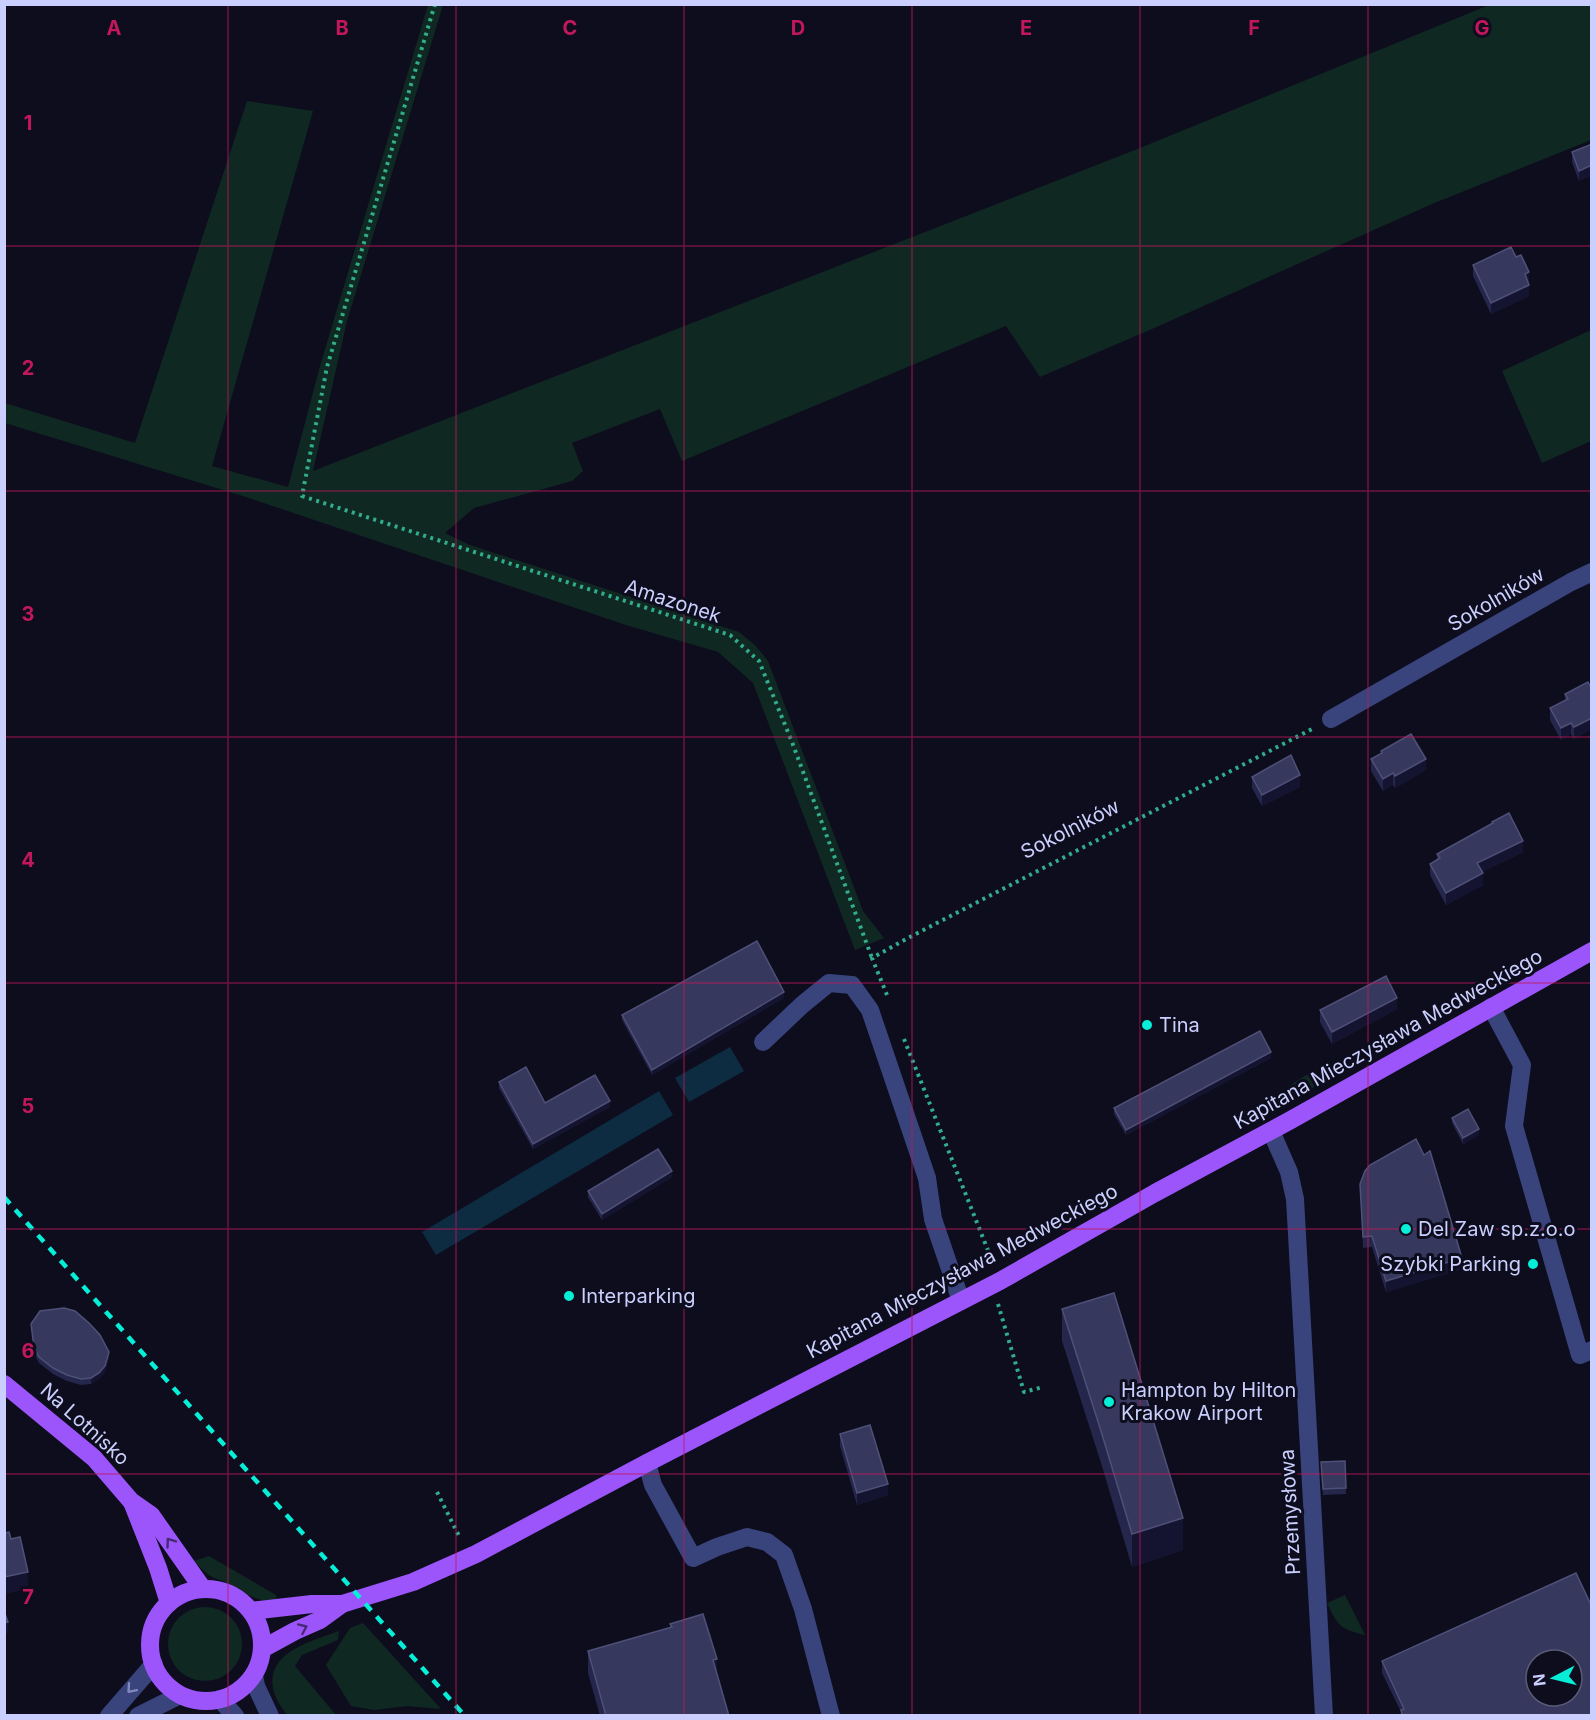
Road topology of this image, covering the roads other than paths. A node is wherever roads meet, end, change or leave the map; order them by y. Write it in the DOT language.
graph roads {
  1 [pos="1592,572"];
  2 [pos="1330,719"];
  3 [pos="1592,951"];
  4 [pos="1491,1007"];
  5 [pos="763,1042"];
  6 [pos="1271,1131"];
  7 [pos="961,1301"];
  8 [pos="1592,1350"];
  9 [pos="4,1384"];
  10 [pos="647,1463"];
  11 [pos="131,1501"];
  12 [pos="202,1589"];
  13 [pos="169,1603"];
  14 [pos="342,1604"];
  15 [pos="251,1611"];
  16 [pos="262,1649"];
  17 [pos="154,1664"];
  18 [pos="254,1675"];
  19 [pos="180,1695"];
  20 [pos="220,1699"];
  21 [pos="109,1716"];
  22 [pos="138,1716"];
  23 [pos="235,1716"];
  24 [pos="270,1716"];
  25 [pos="831,1716"];
  26 [pos="1324,1716"];
  1 -- 2 [label="street, Sokolników"];
  3 -- 4 [label="main road, Kapitana Mieczysława Medweckiego"];
  4 -- 6 [label="main road, Kapitana Mieczysława Medweckiego"];
  4 -- 8 [label="street"];
  5 -- 7 [label="street"];
  6 -- 7 [label="main road, Kapitana Mieczysława Medweckiego"];
  6 -- 26 [label="street, Przemysłowa"];
  7 -- 10 [label="main road, Kapitana Mieczysława Medweckiego"];
  9 -- 11 [label="main road, Na Lotnisko"];
  10 -- 14 [label="main road, Kapitana Mieczysława Medweckiego"];
  10 -- 25 [label="street"];
  12 -- 11 [label="main road, Na Lotnisko, one-way"];
  11 -- 13 [label="main road, Na Lotnisko"];
  12 -- 13 [label="main road"];
  12 -- 15 [label="main road"];
  13 -- 17 [label="main road"];
  14 -- 15 [label="main road, Kapitana Mieczysława Medweckiego"];
  16 -- 14 [label="main road, Kapitana Mieczysława Medweckiego, one-way"];
  15 -- 16 [label="main road"];
  16 -- 18 [label="main road"];
  17 -- 19 [label="main road"];
  17 -- 21 [label="street, one-way"];
  18 -- 20 [label="main road"];
  18 -- 24 [label="street"];
  19 -- 20 [label="main road"];
  19 -- 22 [label="street"];
  20 -- 23 [label="street"];
}
